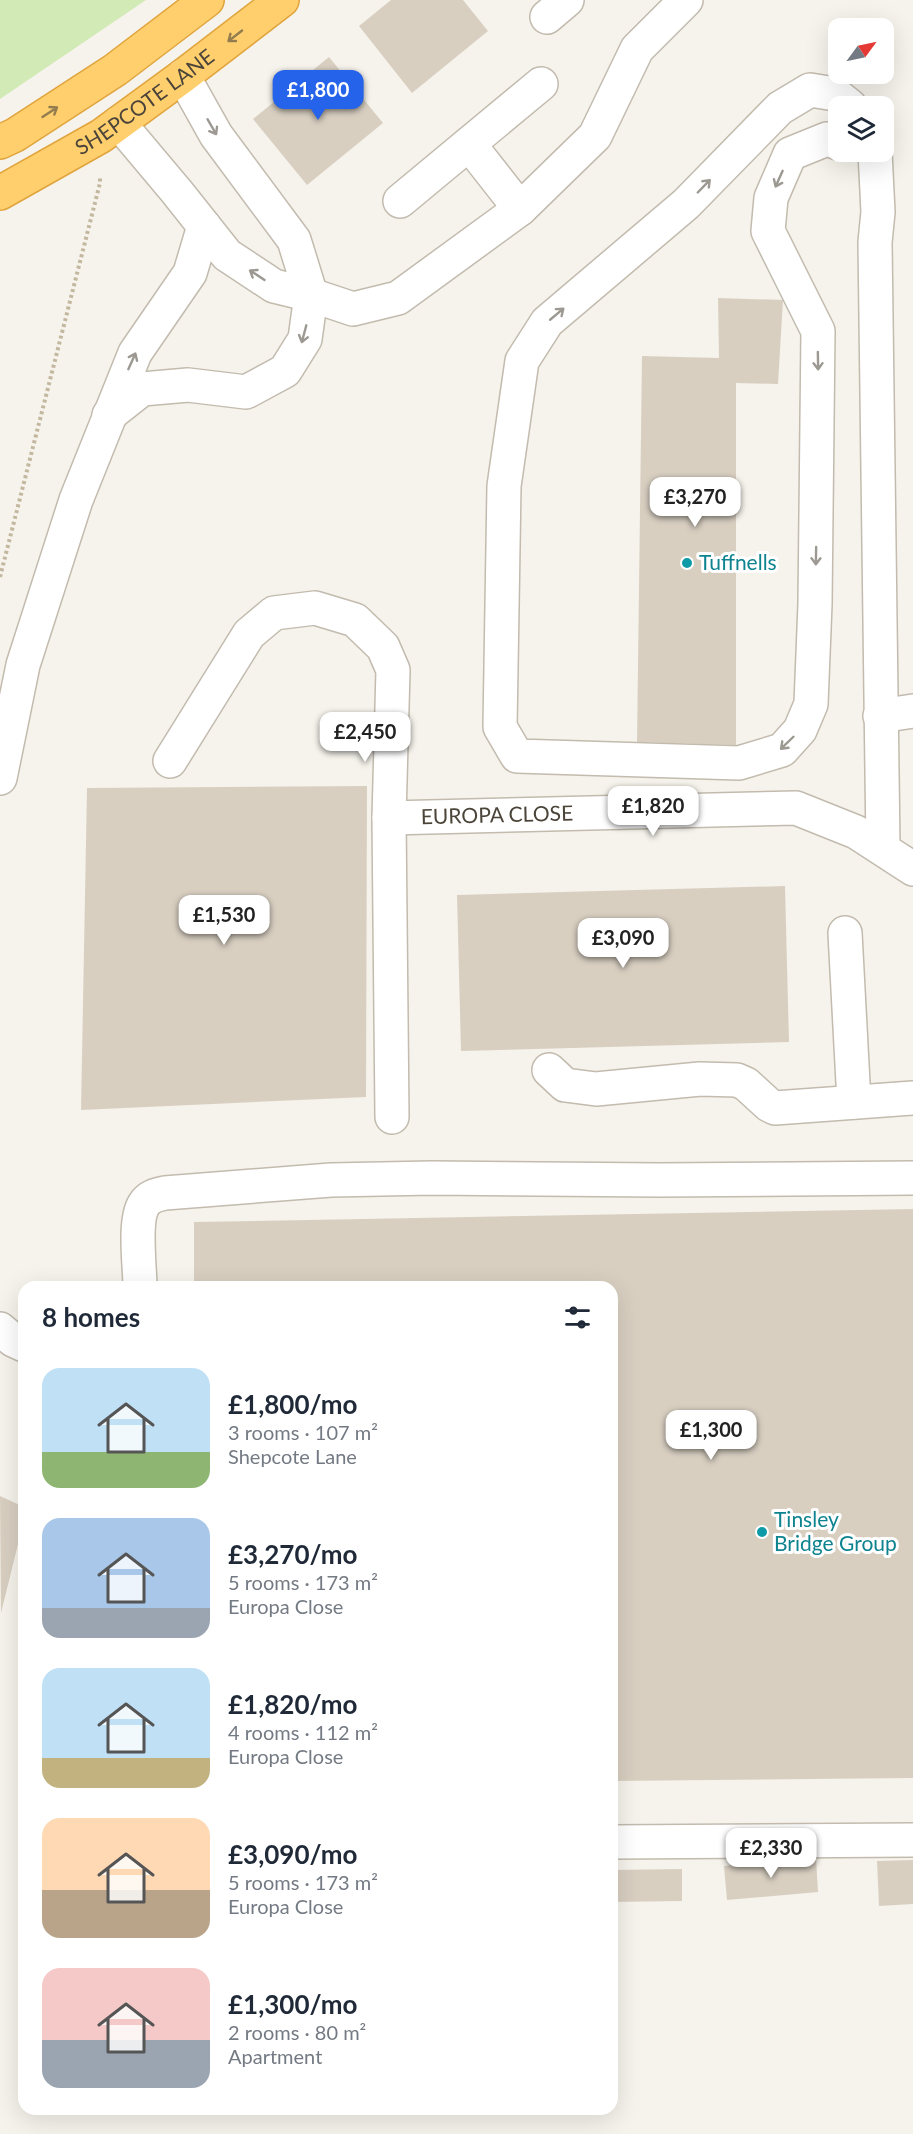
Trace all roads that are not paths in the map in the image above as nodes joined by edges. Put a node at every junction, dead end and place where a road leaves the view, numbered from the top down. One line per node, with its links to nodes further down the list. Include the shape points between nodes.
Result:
1 (207, 0): 4 (highway, SHEPCOTE LANE)
2 (282, 0): 5 (highway, SHEPCOTE LANE, one-way to 5)
3 (686, 0): 16 (street, via 636,50 595,136)
4 (115, 70): 5 (highway, via 154,64); 8 (highway); 10 (highway, SHEPCOTE LANE, one-way to 4)
5 (183, 76): 8 (highway, SHEPCOTE LANE); 19 (street, one-way to 19, via 216,135 294,240)
6 (541, 84): 11 (street)
7 (838, 96): 9 (street, one-way to 7, via 790,154 771,198 768,231 818,331 811,704 800,730 782,750 739,763 517,756 500,727 500,716 504,486 522,361 547,322 686,204 780,108 810,90)
8 (110, 130): 14 (highway, SHEPCOTE LANE); 17 (street)
9 (828, 139)
10 (0, 142)
11 (469, 144): 15 (street); 16 (street)
12 (854, 162): 18 (street, via 867,190)
13 (875, 162): 18 (street)
14 (0, 193)
15 (400, 201)
16 (520, 209): 19 (street, via 398,298 353,309)
17 (204, 226): 19 (street, one-way to 17, via 274,286 227,255); 20 (street, one-way to 17, via 135,353 190,273)
18 (876, 232): 22 (street)
19 (311, 295): 20 (street, one-way to 20, via 305,339 285,371 246,392 188,385 142,389)
20 (110, 415): 24 (street, via 76,500 23,665)
21 (913, 711): 22 (street)
22 (880, 716): 26 (street)
23 (170, 761): 25 (street, via 249,634 274,613 315,608 355,620 382,647 393,670)
24 (0, 778)
25 (389, 818): 26 (street, EUROPA CLOSE, via 796,808 841,825); 32 (street)
26 (883, 848): 27 (street, EUROPA CLOSE)
27 (913, 869)
28 (845, 933): 31 (street)
29 (549, 1070): 31 (street, via 573,1087 737,1080 772,1107)
30 (913, 1098): 31 (street)
31 (838, 1103)
32 (392, 1117)
33 (913, 1178): 34 (street, via 331,1180 165,1193 151,1198 138,1216)
34 (140, 1281)
35 (0, 1329): 36 (street)
36 (18, 1342)
37 (913, 1840): 38 (street)
38 (618, 1842)

